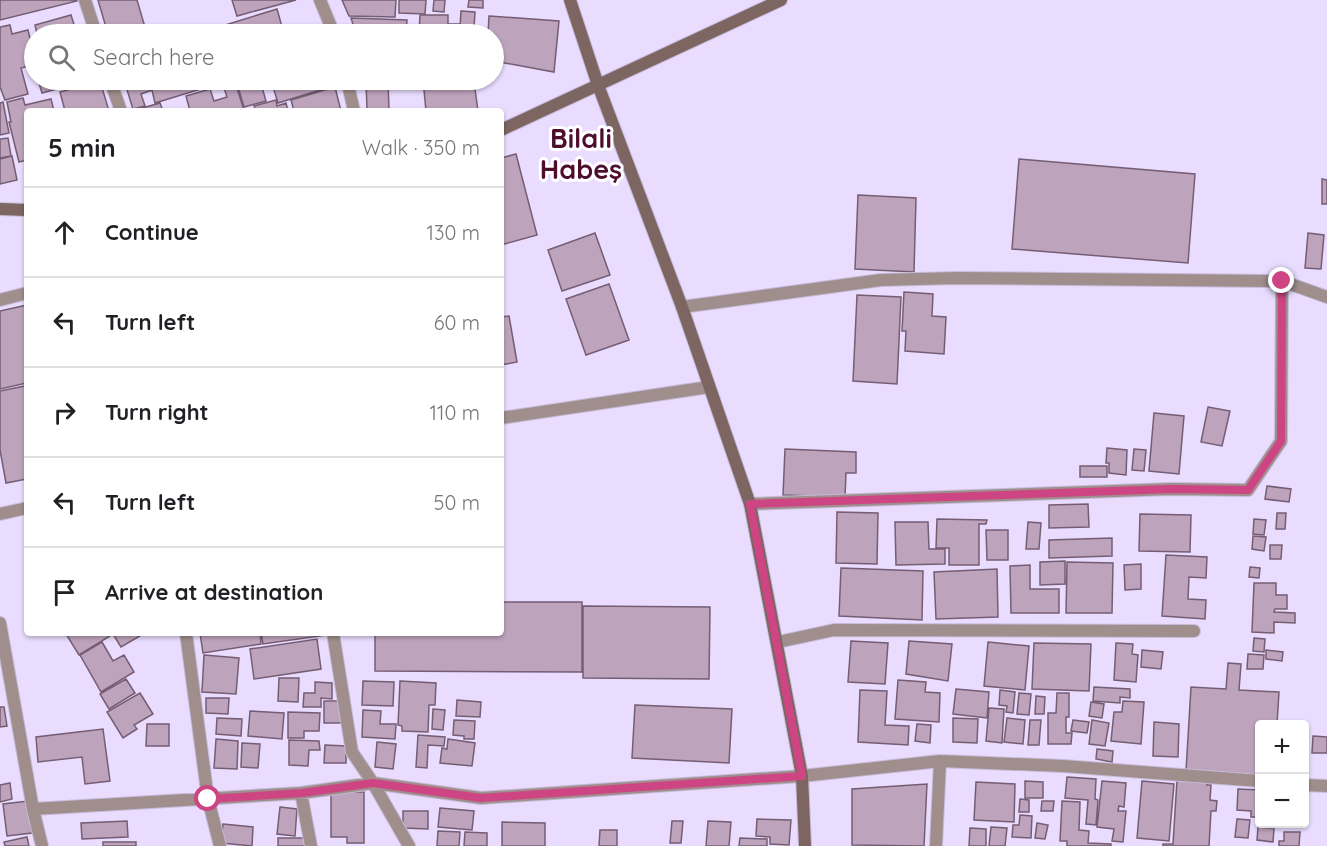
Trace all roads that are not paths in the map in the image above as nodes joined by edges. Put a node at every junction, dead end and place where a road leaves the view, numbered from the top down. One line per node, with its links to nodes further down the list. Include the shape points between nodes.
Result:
1 (85, 0): 5 (street)
2 (320, 0): 6 (street)
3 (570, 0): 7 (street)
4 (781, 0): 7 (street)
5 (93, 24)
6 (330, 24)
7 (598, 85): 12 (street); 19 (street)
8 (114, 90): 10 (street)
9 (349, 90): 11 (street)
10 (120, 108)
11 (353, 108)
12 (504, 129)
13 (0, 208): 14 (street)
14 (24, 210)
15 (1282, 281): 17 (street); 19 (street, via 880,280); 22 (street, via 1281,441 1248,490 1159,489)
16 (24, 294): 18 (street)
17 (1327, 297)
18 (0, 300)
19 (682, 307): 20 (street)
20 (709, 387): 21 (street); 22 (street)
21 (504, 418)
22 (750, 504): 29 (street)
23 (24, 509): 24 (street)
24 (0, 514)
25 (0, 623): 38 (street)
26 (1194, 631): 29 (street, via 834,630)
27 (186, 636): 37 (street)
28 (333, 636): 33 (street, via 352,752)
29 (778, 642): 31 (street)
30 (940, 761): 31 (street); 32 (street); 44 (street)
31 (802, 776): 33 (street, via 481,798); 43 (street)
32 (1255, 781)
33 (373, 783): 36 (street); 42 (street)
34 (1309, 785): 35 (street)
35 (1327, 786)
36 (302, 793): 37 (street); 41 (street)
37 (208, 799): 38 (street); 40 (street)
38 (33, 809): 39 (street)
39 (42, 846)
40 (220, 846)
41 (311, 846)
42 (409, 846)
43 (805, 846)
44 (936, 846)

